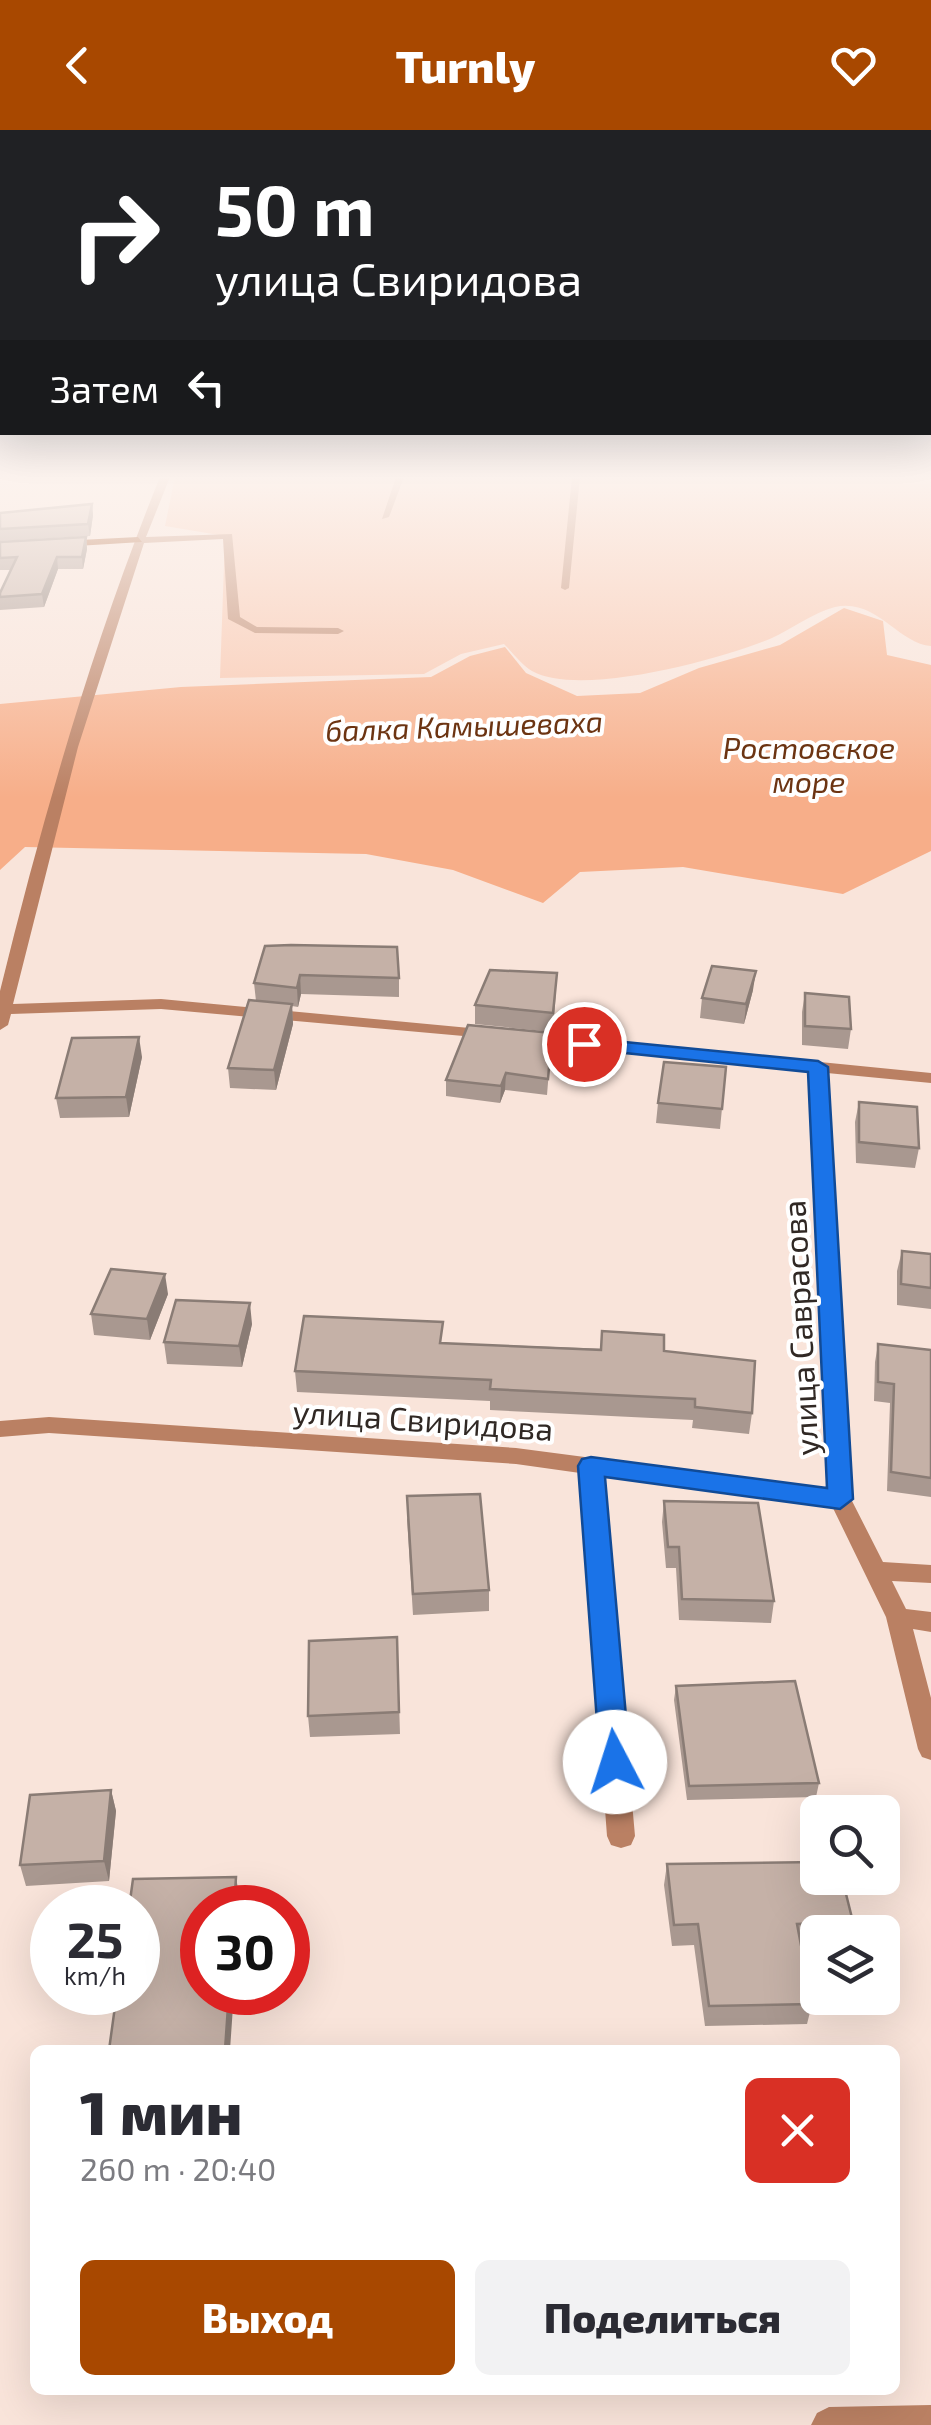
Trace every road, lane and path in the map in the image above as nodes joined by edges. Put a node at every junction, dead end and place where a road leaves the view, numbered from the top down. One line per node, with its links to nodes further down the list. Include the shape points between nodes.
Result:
1 (123, 584): 6 (street)
2 (231, 584): 5 (street, via 234,619 255,630)
3 (566, 584): 4 (lane)
4 (566, 588)
5 (338, 631)
6 (1, 1014): 7 (street, via 161,1004)
7 (818, 1067): 8 (street); 11 (street, улица Саврасова)
8 (931, 1078)
9 (0, 1429): 10 (street, улица Свиридова, via 49,1425)
10 (591, 1466): 11 (street, улица Свиридова); 17 (street)
11 (840, 1499): 12 (street, улица Саврасова)
12 (876, 1571): 13 (street); 14 (street, улица Саврасова)
13 (931, 1574)
14 (898, 1617): 15 (street); 16 (street, улица Саврасова)
15 (931, 1622)
16 (931, 1749)
17 (621, 1836)
18 (931, 2423): 19 (street)
19 (829, 2425)

